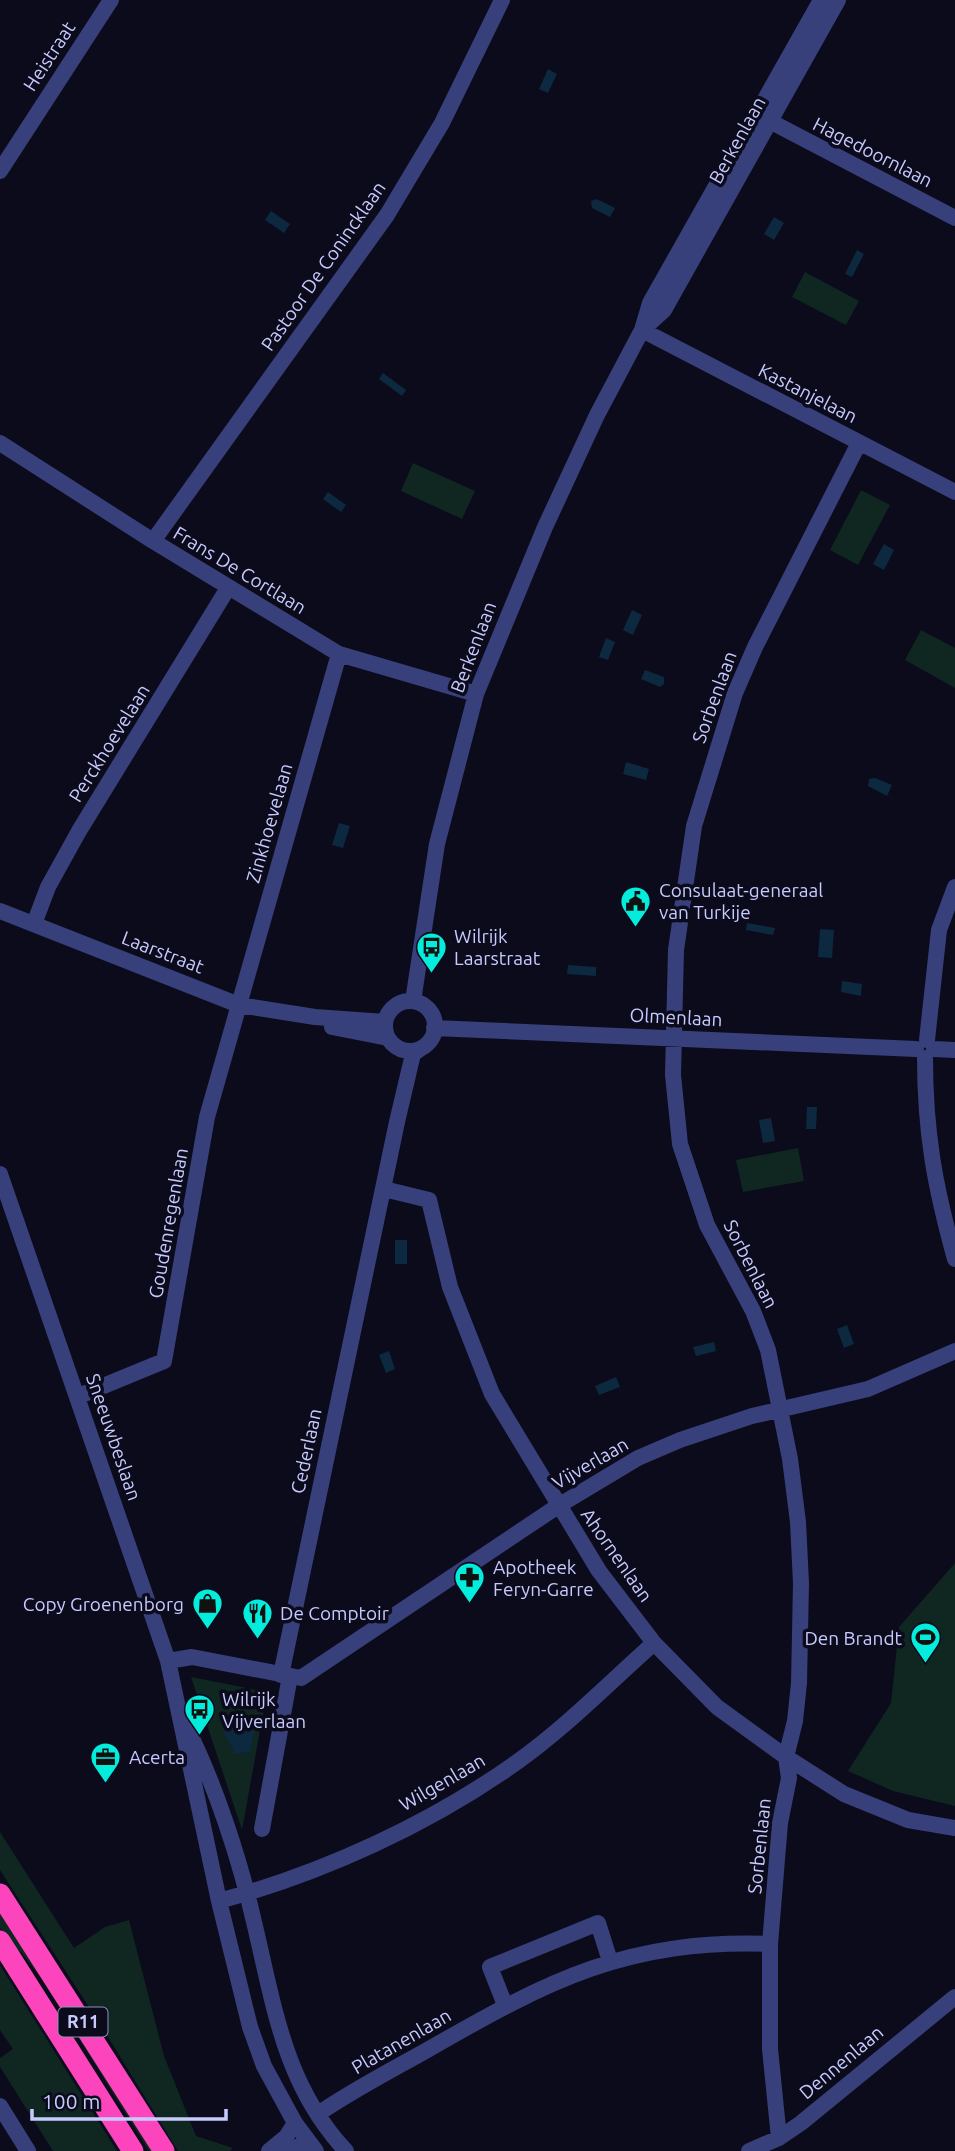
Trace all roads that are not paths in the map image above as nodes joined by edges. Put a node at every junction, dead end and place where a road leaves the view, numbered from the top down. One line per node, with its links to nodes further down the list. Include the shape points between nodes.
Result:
1 (111, 0): 6 (street, Heistraat)
2 (502, 0): 12 (street, Pastoor De Conincklaan, via 442,123 387,215)
3 (821, 0): 5 (street, Berkenlaan)
4 (838, 0): 5 (street, Berkenlaan)
5 (764, 118): 7 (street, Hagedoornlaan); 8 (street, Berkenlaan, via 664,310)
6 (0, 171)
7 (955, 218)
8 (642, 330): 10 (street, Kastanjelaan); 15 (street, Berkenlaan, via 545,527)
9 (0, 443): 12 (street, Frans De Cortlaan)
10 (859, 443): 11 (street, Kastanjelaan); 23 (street, Sorbenlaan, via 755,647 709,773 694,826 677,937)
11 (955, 492)
12 (153, 541): 13 (street, Frans De Cortlaan)
13 (228, 588): 14 (street, Frans De Cortlaan); 18 (street, Perckhoevelaan, via 79,831 48,887)
14 (339, 654): 15 (street, Frans De Cortlaan); 20 (street, Zinkhoevelaan)
15 (476, 695): 19 (street, Berkenlaan, via 437,844)
16 (955, 887): 26 (street, via 939,929)
17 (0, 911): 18 (street, Laarstraat)
18 (34, 924): 20 (street, Laarstraat)
19 (413, 1001): 21 (street, via 426,1007); 22 (street, via 392,1008)
20 (239, 1005): 22 (street, Laarstraat); 33 (street, Goudenregenlaan, via 208,1117 164,1361)
21 (434, 1028): 23 (street, Olmenlaan); 25 (street)
22 (386, 1030): 24 (street)
23 (672, 1037): 26 (street, Olmenlaan); 34 (street, Sorbenlaan, via 677,1123 694,1193 706,1225 753,1311 768,1350)
24 (402, 1049): 25 (street); 28 (street, Cederlaan, via 406,1054)
25 (420, 1049): 28 (street, Cederlaan, via 413,1054)
26 (926, 1049): 27 (street, Olmenlaan); 31 (street, via 927,1136)
27 (955, 1050)
28 (397, 1122): 30 (street, Cederlaan)
29 (0, 1174): 33 (street, Sneeuwbeslaan)
30 (384, 1189): 35 (street, Ahornenlaan, via 429,1200 450,1287 492,1394); 38 (street, Cederlaan)
31 (955, 1259)
32 (955, 1351): 34 (street, Vijverlaan, via 868,1389)
33 (79, 1396): 37 (street, Sneeuwbeslaan)
34 (781, 1410): 35 (street, Vijverlaan, via 680,1440 638,1458); 40 (street, Sorbenlaan, via 796,1509 801,1583 799,1683)
35 (558, 1506): 36 (street, Ahornenlaan, via 599,1571); 38 (street, Vijverlaan, via 301,1678)
36 (654, 1643): 40 (street, Ahornenlaan, via 717,1707); 44 (street, Wilgenlaan, via 518,1761 472,1791 364,1847)
37 (168, 1661): 38 (street, via 192,1657); 39 (street, Sneeuwbeslaan)
38 (286, 1675): 42 (street, Cederlaan)
39 (181, 1715): 44 (street, Sneeuwbeslaan, via 197,1748); 45 (street, Sneeuwbeslaan)
40 (786, 1757): 41 (street, Ahornenlaan, via 844,1794 908,1820); 47 (street, Sorbenlaan, via 789,1778 780,1823)
41 (955, 1828)
42 (262, 1829)
43 (0, 1894): 58 (highway, R11)
44 (247, 1894): 45 (street, Wilgenlaan); 52 (street, Sneeuwbeslaan, via 279,2033)
45 (219, 1901): 53 (street, Sneeuwbeslaan, via 259,2053)
46 (0, 1941): 57 (highway, R11)
47 (771, 1944): 48 (street, Platanenlaan, via 708,1944); 54 (street, Sorbenlaan, via 770,2049)
48 (610, 1961): 50 (street, Platanenlaan); 50 (street, via 598,1923 490,1967)
49 (955, 1997): 54 (street, Dennenlaan)
50 (505, 2005): 52 (street, Platanenlaan)
51 (0, 2106): 56 (street)
52 (318, 2115): 61 (street, Sneeuwbeslaan)
53 (295, 2123): 55 (street, Sneeuwbeslaan); 59 (street)
54 (779, 2138): 62 (street, Dennenlaan)
55 (314, 2148): 60 (street, via 299,2146)
56 (28, 2151)
57 (133, 2151)
58 (164, 2151)
59 (269, 2151)
60 (290, 2151)
61 (346, 2151)
62 (749, 2151)

